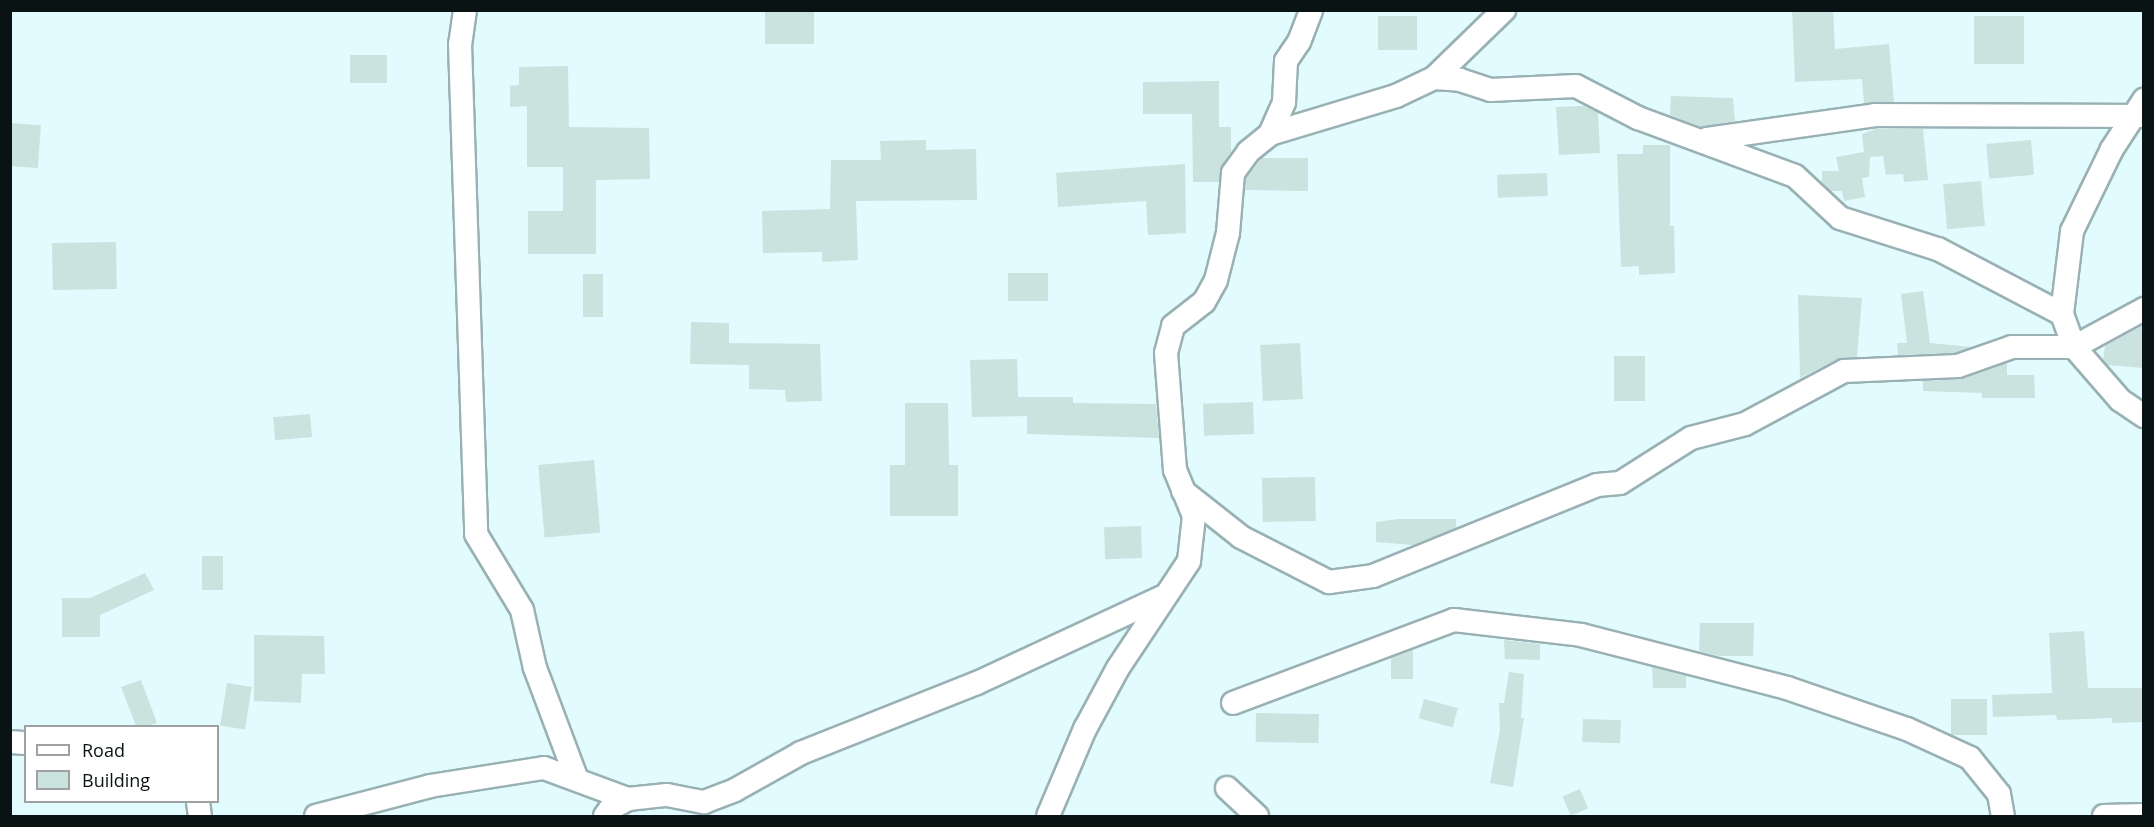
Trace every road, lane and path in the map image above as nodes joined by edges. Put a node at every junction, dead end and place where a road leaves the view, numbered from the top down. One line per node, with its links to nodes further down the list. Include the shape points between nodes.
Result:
1 (465, 10): 15 (street, via 460,44 476,534 522,610 535,668)
2 (1311, 10): 6 (street, via 1299,42 1286,61 1284,102)
3 (1504, 10): 4 (street)
4 (1434, 78): 6 (street, via 1396,96); 7 (street, via 1460,80 1490,90 1576,86 1638,118)
5 (2140, 110): 7 (street, via 1875,115); 9 (street, via 2072,231)
6 (1270, 134): 12 (street, via 1248,152 1233,173 1228,233 1216,280 1204,302 1173,326 1166,354 1175,470)
7 (1702, 139): 9 (street, via 1795,176 1840,218 1938,249)
8 (2144, 309): 10 (street)
9 (2062, 314): 10 (street)
10 (2074, 348): 11 (street, via 2120,400); 12 (street, via 2012,348 1958,366 1844,371 1745,424 1691,438 1620,483 1597,486 1373,576 1329,582 1241,537)
11 (2144, 416)
12 (1183, 491): 13 (street, via 1194,516 1189,561)
13 (1162, 597): 17 (street, via 977,683 801,753 704,802 667,795); 21 (street, via 1085,729)
14 (1233, 703): 23 (street, via 1454,620 1581,635 1787,688 1907,729 1970,758 1999,794)
15 (576, 777): 17 (street); 19 (street, via 544,768 482,775)
16 (1227, 788): 22 (street)
17 (628, 799): 20 (street)
18 (2144, 815): 24 (street)
19 (316, 816)
20 (605, 816)
21 (1048, 816)
22 (1257, 816)
23 (2003, 816)
24 (2104, 816)

